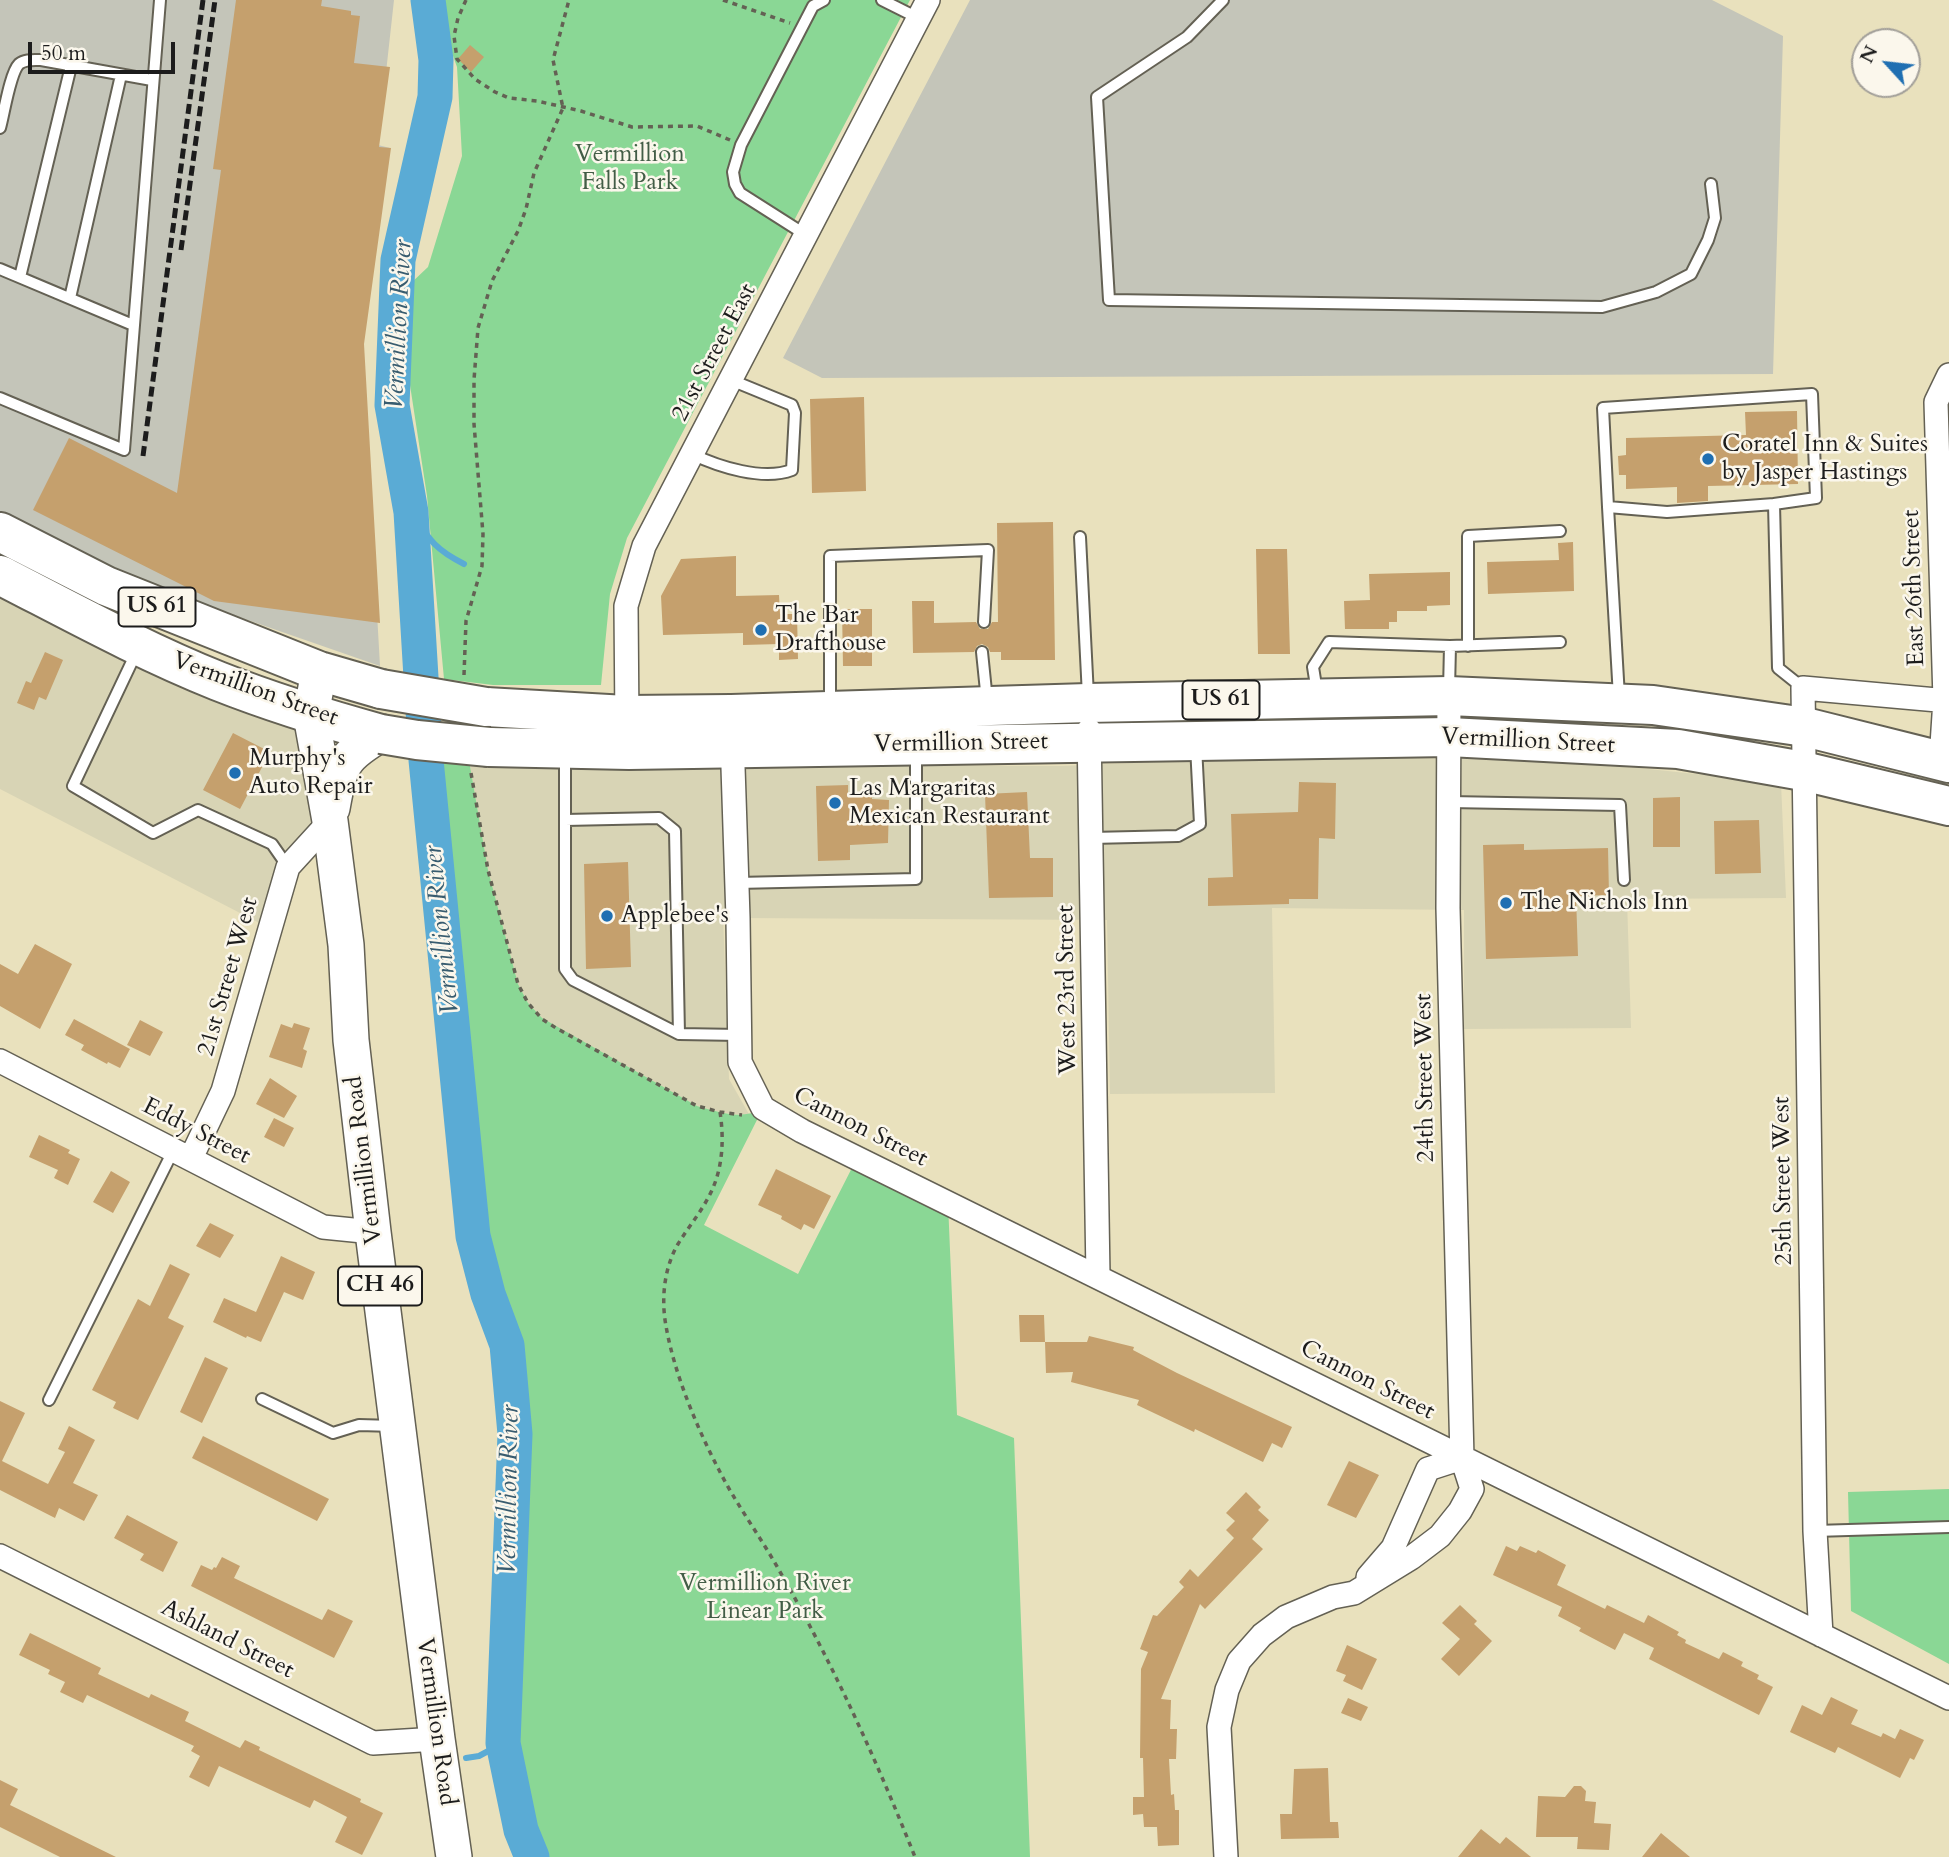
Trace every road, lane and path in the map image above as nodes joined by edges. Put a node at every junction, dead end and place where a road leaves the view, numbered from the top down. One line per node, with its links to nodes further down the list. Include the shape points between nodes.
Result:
1 (160, 0): 12 (lane)
2 (466, 0): 13 (path, via 454,36 457,59 463,67 484,86 509,98)
3 (569, 0): 13 (path, via 553,60)
4 (723, 0): 9 (path)
5 (824, 0): 9 (lane, via 813,6)
6 (882, 0): 8 (lane)
7 (1223, 0): 16 (lane, via 1187,37 1097,97 1109,300 1602,307 1656,292 1691,274 1714,218)
8 (923, 9): 17 (street, 21st Street East)
9 (801, 28): 15 (lane)
10 (71, 66): 11 (lane); 14 (lane, via 41,60 18,65); 19 (lane)
11 (121, 75): 12 (lane); 20 (lane)
12 (152, 80): 21 (lane)
13 (563, 108): 15 (path, via 632,127 697,126); 41 (path, via 534,173 518,231 492,281 478,328 474,424 482,566 466,621)
14 (0, 128)
15 (741, 145): 17 (lane, via 733,172 740,193)
16 (1711, 184)
17 (806, 235): 23 (street, 21st Street East)
18 (0, 269): 19 (lane)
19 (20, 277): 20 (lane)
20 (70, 298): 21 (lane)
21 (133, 325): 24 (lane, via 124,450)
22 (1949, 375): 25 (street, East 26th Street, via 1936,402)
23 (731, 380): 26 (street, 21st Street East); 26 (lane, via 792,405 792,470 780,475 721,468)
24 (0, 398)
25 (1943, 417): 44 (street, East 26th Street)
26 (692, 454): 51 (street, 21st Street East, via 644,546 626,606)
27 (1773, 505): 28 (lane, via 1667,512); 28 (lane, via 1816,498 1812,394 1603,408); 40 (lane, via 1778,668)
28 (1608, 507): 46 (lane)
29 (1560, 531): 37 (lane, via 1468,536)
30 (0, 532): 39 (highway, Vermillion Street / US 61, via 106,586)
31 (1080, 537): 45 (lane)
32 (0, 575): 35 (highway, Vermillion Street / US 61)
33 (984, 622): 48 (lane, via 988,550 830,556)
34 (1560, 642): 37 (lane)
35 (140, 646): 49 (highway, Vermillion Street / US 61, via 217,681); 67 (lane, via 73,786 153,833 198,810 272,844)
36 (1450, 646): 37 (lane); 42 (lane); 43 (lane, via 1329,642 1313,667)
37 (1468, 646)
38 (982, 652): 47 (lane)
39 (319, 671): 41 (highway, Vermillion Street / US 61, bridge, via 382,690); 49 (main road, Vermillion Road / CH 46)
40 (1803, 688): 44 (street); 50 (street, 25th Street West)
41 (475, 695): 51 (highway, Vermillion Street / US 61)
42 (1449, 696): 43 (highway, Vermillion Street / US 61); 46 (highway, Vermillion Street / US 61); 54 (street, 24th Street West)
43 (1317, 698): 45 (highway, Vermillion Street / US 61)
44 (1947, 701): 60 (street, East 26th Street)
45 (1088, 703): 47 (highway, Vermillion Street / US 61); 56 (street, West 23rd Street)
46 (1619, 704): 50 (highway, Vermillion Street / US 61)
47 (987, 706): 48 (highway, Vermillion Street / US 61)
48 (830, 711): 52 (highway, Vermillion Street / US 61)
49 (311, 715): 53 (highway, Vermillion Street / US 61); 65 (main road, Vermillion Road / CH 46)
50 (1805, 727): 60 (highway, Vermillion Street / US 61); 61 (street, 25th Street West)
51 (627, 732): 52 (highway, Vermillion Street / US 61); 58 (highway, Vermillion Street / US 61)
52 (731, 732): 57 (highway, Vermillion Street / US 61); 69 (street)
53 (381, 734): 59 (highway, Vermillion Street / US 61, bridge); 65 (main road, via 354,751 340,768)
54 (1449, 737): 55 (highway, Vermillion Street / US 61); 61 (highway, Vermillion Street / US 61, via 1678,749); 62 (street, 24th Street West)
55 (1195, 740): 56 (highway, Vermillion Street / US 61); 66 (lane, via 1200,824 1178,836)
56 (1090, 742): 57 (highway, Vermillion Street / US 61); 66 (street, West 23rd Street)
57 (916, 745): 69 (lane, via 916,879)
58 (565, 749): 59 (highway, Vermillion Street / US 61); 64 (lane)
59 (479, 757): 88 (path, via 488,870 518,984 528,1003 542,1018 670,1092 720,1112 723,1131 716,1180 678,1244 665,1279 665,1324 671,1351 719,1470 837,1678)
60 (1945, 762)
61 (1803, 771): 63 (highway, Vermillion Street / US 61); 81 (street, 25th Street West)
62 (1449, 802): 68 (lane, via 1620,805); 79 (street, 24th Street West)
63 (1949, 806)
64 (565, 820): 70 (lane, via 565,969 573,980); 70 (lane, via 659,818 674,831)
65 (330, 821): 67 (street, 21st Street West); 74 (main road, Vermillion Road / CH 46)
66 (1091, 838): 75 (street, West 23rd Street)
67 (288, 867): 73 (street, 21st Street West, via 223,1091)
68 (1624, 880)
69 (737, 883): 71 (street)
70 (678, 1034): 71 (lane)
71 (740, 1035): 75 (street, Cannon Street, via 740,1062 763,1108)
72 (0, 1061): 73 (street, Eddy Street)
73 (182, 1154): 74 (street, Eddy Street, via 323,1227); 77 (lane)
74 (373, 1232): 78 (main road, Vermillion Road / CH 46)
75 (1098, 1276): 79 (street, Cannon Street)
76 (262, 1399): 78 (lane, via 333,1433 359,1425)
77 (49, 1400)
78 (397, 1426): 86 (main road, Vermillion Road / CH 46)
79 (1462, 1458): 83 (street, via 1428,1469 1393,1548); 83 (street, 24th Street West, via 1472,1489 1440,1536); 84 (street, Cannon Street)
80 (1949, 1527): 81 (lane)
81 (1815, 1531): 84 (street, 25th Street West)
82 (0, 1556): 86 (street, Ashland Street, via 373,1743)
83 (1354, 1593): 89 (street, via 1286,1617 1239,1661 1219,1727)
84 (1821, 1635): 85 (street, Cannon Street)
85 (1949, 1698)
86 (437, 1740): 87 (main road, Vermillion Road / CH 46)
87 (454, 1857)
88 (915, 1857)
89 (1226, 1857)

